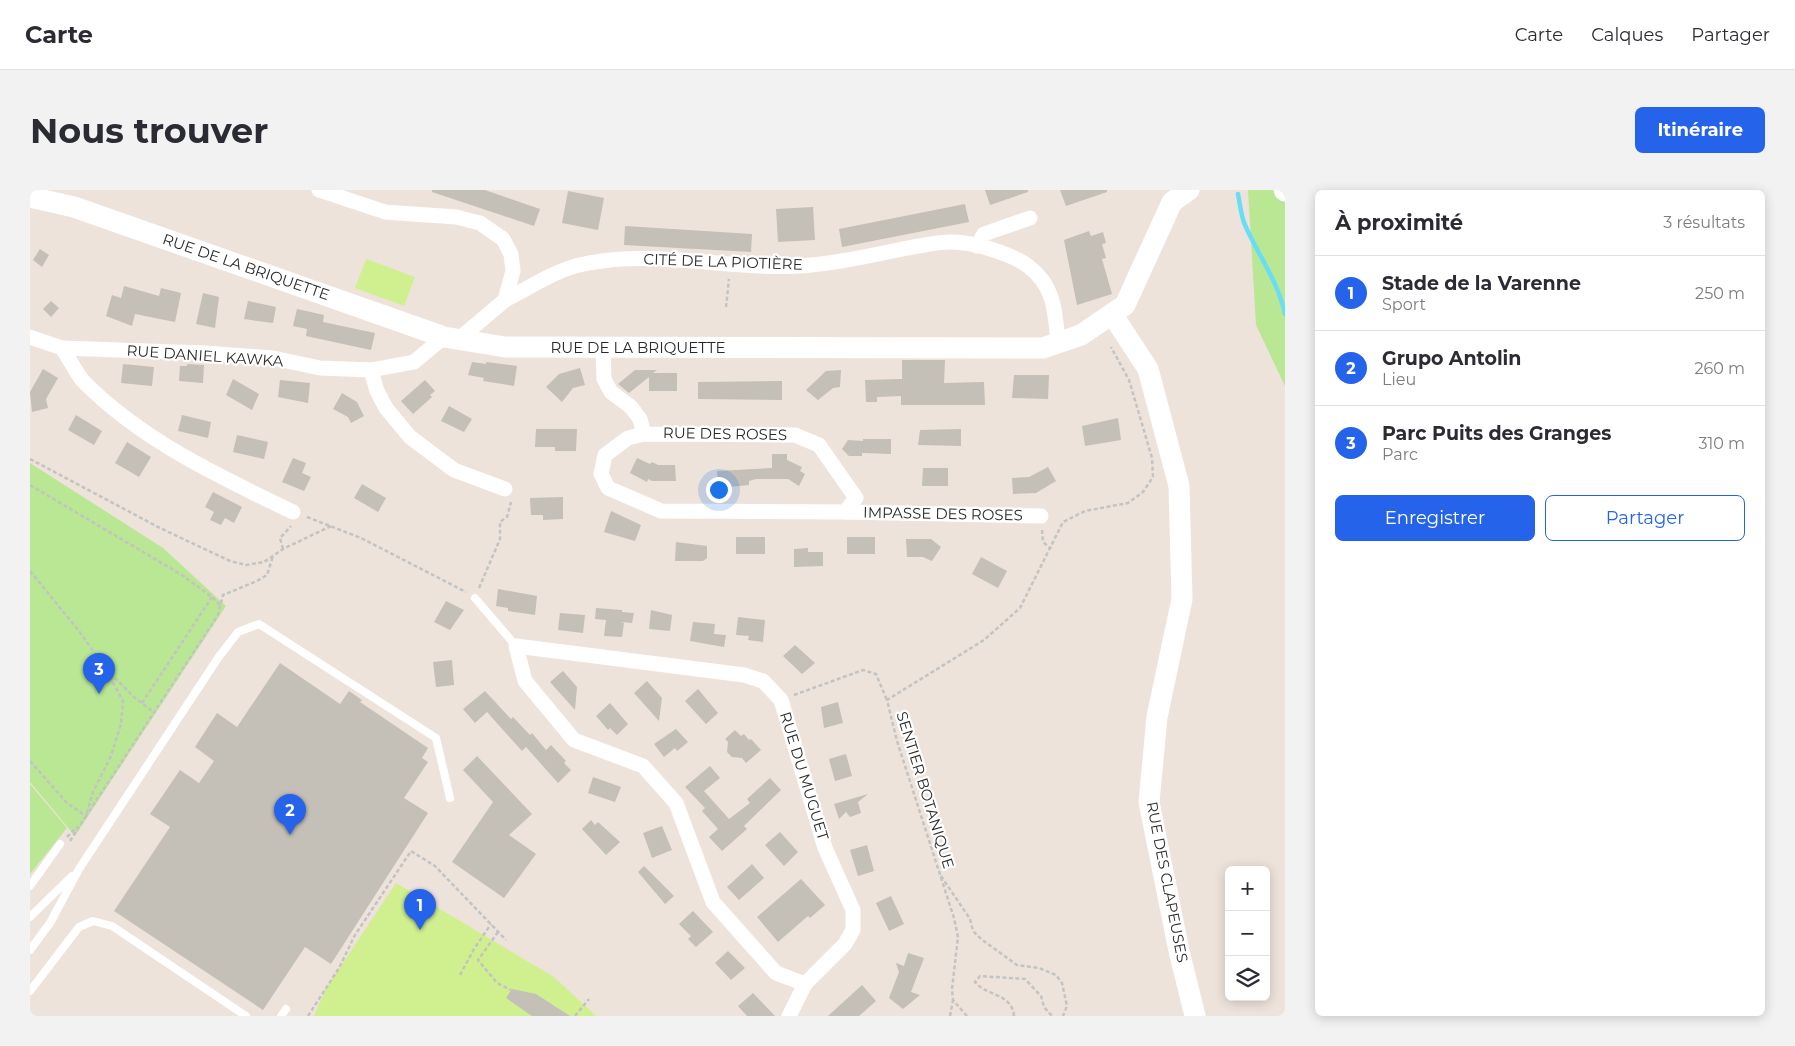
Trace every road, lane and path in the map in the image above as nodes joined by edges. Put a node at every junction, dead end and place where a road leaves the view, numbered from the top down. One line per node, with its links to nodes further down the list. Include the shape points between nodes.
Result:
1 (319, 190): 7 (street, via 386,212 456,216 480,223 503,238 511,254 513,271)
2 (1189, 190): 9 (main road, RUE DE LA BRIQUETTE, via 1172,202 1125,305)
3 (30, 197): 11 (main road, RUE DE LA BRIQUETTE, via 74,207)
4 (1030, 218): 5 (street, via 984,234)
5 (977, 246): 6 (street, CITÉ DE LA PIOTIÈRE, via 938,243 799,266); 12 (street, CITÉ DE LA PIOTIÈRE, via 1027,265 1044,281 1054,304)
6 (730, 265): 7 (street, CITÉ DE LA PIOTIÈRE, via 618,258 591,262 552,275); 8 (path)
7 (506, 300): 11 (street, CITÉ DE LA PIOTIÈRE)
8 (726, 307)
9 (1105, 319): 12 (main road, RUE DE LA BRIQUETTE, via 1081,335); 25 (path, SENTIER BOTANIQUE, via 1129,380 1152,458 1153,477 1143,492 1128,503 1086,511 1063,522); 65 (main road, RUE DES CLAPEUSES, via 1148,370 1179,486 1182,599 1157,717 1149,802)
10 (30, 337): 13 (street, RUE DANIEL KAWKA)
11 (452, 338): 14 (main road, RUE DE LA BRIQUETTE, via 505,347); 15 (street, RUE DANIEL KAWKA, via 414,362)
12 (1058, 343): 14 (main road, RUE DE LA BRIQUETTE, via 1043,348)
13 (65, 348): 15 (street, RUE DANIEL KAWKA, via 273,358 320,368); 20 (street, via 84,382 142,431 224,479)
14 (603, 348): 16 (street, RUE DES ROSES, via 604,379 611,392 631,407 640,419)
15 (371, 370): 19 (street, via 386,408 410,436 454,470)
16 (644, 434): 21 (street, RUE DES ROSES, via 794,435 819,445 856,498); 21 (street, RUE DES ROSES, via 628,438 605,455 602,474 608,488 661,511)
17 (30, 459): 26 (path, via 230,561 246,565 264,562)
18 (30, 485): 28 (path)
19 (509, 492): 29 (path, via 507,518 500,522 500,539)
20 (293, 512): 23 (path); 24 (path, via 290,526 280,538)
21 (845, 512): 22 (street, IMPASSE DES ROSES)
22 (1041, 516): 25 (path, via 1043,542)
23 (332, 526): 24 (path); 29 (path, via 455,585)
24 (283, 549): 26 (path)
25 (1051, 549): 34 (path, SENTIER BOTANIQUE, via 1020,608 984,640)
26 (273, 556): 30 (path, via 267,575 223,596)
27 (30, 571): 32 (path, via 79,631)
28 (212, 596): 30 (path); 35 (path)
29 (475, 598): 31 (lane)
30 (220, 605): 36 (path, via 218,615)
31 (516, 646): 33 (street, RUE DU MUGUET, via 744,675 763,681); 51 (street, via 525,681 574,740 643,766 676,802 713,902 776,973)
32 (104, 668): 35 (path); 39 (path, via 124,701 111,756 93,792)
33 (781, 700): 34 (path, via 863,670 876,674); 51 (street, RUE DU MUGUET, via 825,848 853,910 853,930 845,944)
34 (886, 700): 43 (path, SENTIER BOTANIQUE)
35 (142, 703): 36 (path)
36 (155, 713): 39 (path)
37 (30, 761): 39 (path, via 67,803)
38 (450, 798): 42 (lane, via 436,738 259,624 238,632 218,658)
39 (86, 816)
40 (82, 822): 41 (path)
41 (60, 844): 44 (lane)
42 (79, 869): 45 (lane); 49 (lane, via 50,923)
43 (939, 874): 55 (path, SENTIER BOTANIQUE, via 958,937); 64 (path, via 981,939 1017,965 1039,968 1056,975 1062,983 1068,1006)
44 (30, 886)
45 (30, 917)
46 (491, 924): 47 (path); 50 (path); 57 (path, via 435,866 411,851 355,935)
47 (498, 932): 48 (path); 52 (path, via 478,960 497,983)
48 (506, 940)
49 (30, 950)
50 (460, 975)
51 (805, 984): 59 (street, RUE DU MUGUET)
52 (511, 990)
53 (30, 991): 56 (lane, via 79,927 93,921 112,926)
54 (589, 999): 58 (path)
55 (953, 1000): 60 (path, SENTIER BOTANIQUE); 61 (path)
56 (246, 1016)
57 (308, 1016)
58 (575, 1016)
59 (789, 1016)
60 (950, 1016)
61 (967, 1016)
62 (1014, 1016): 63 (path, via 1014,1011 1002,996 979,988 975,982 980,976 1025,979 1041,996 1044,1007)
63 (1052, 1016)
64 (1065, 1016)
65 (1195, 1016)

